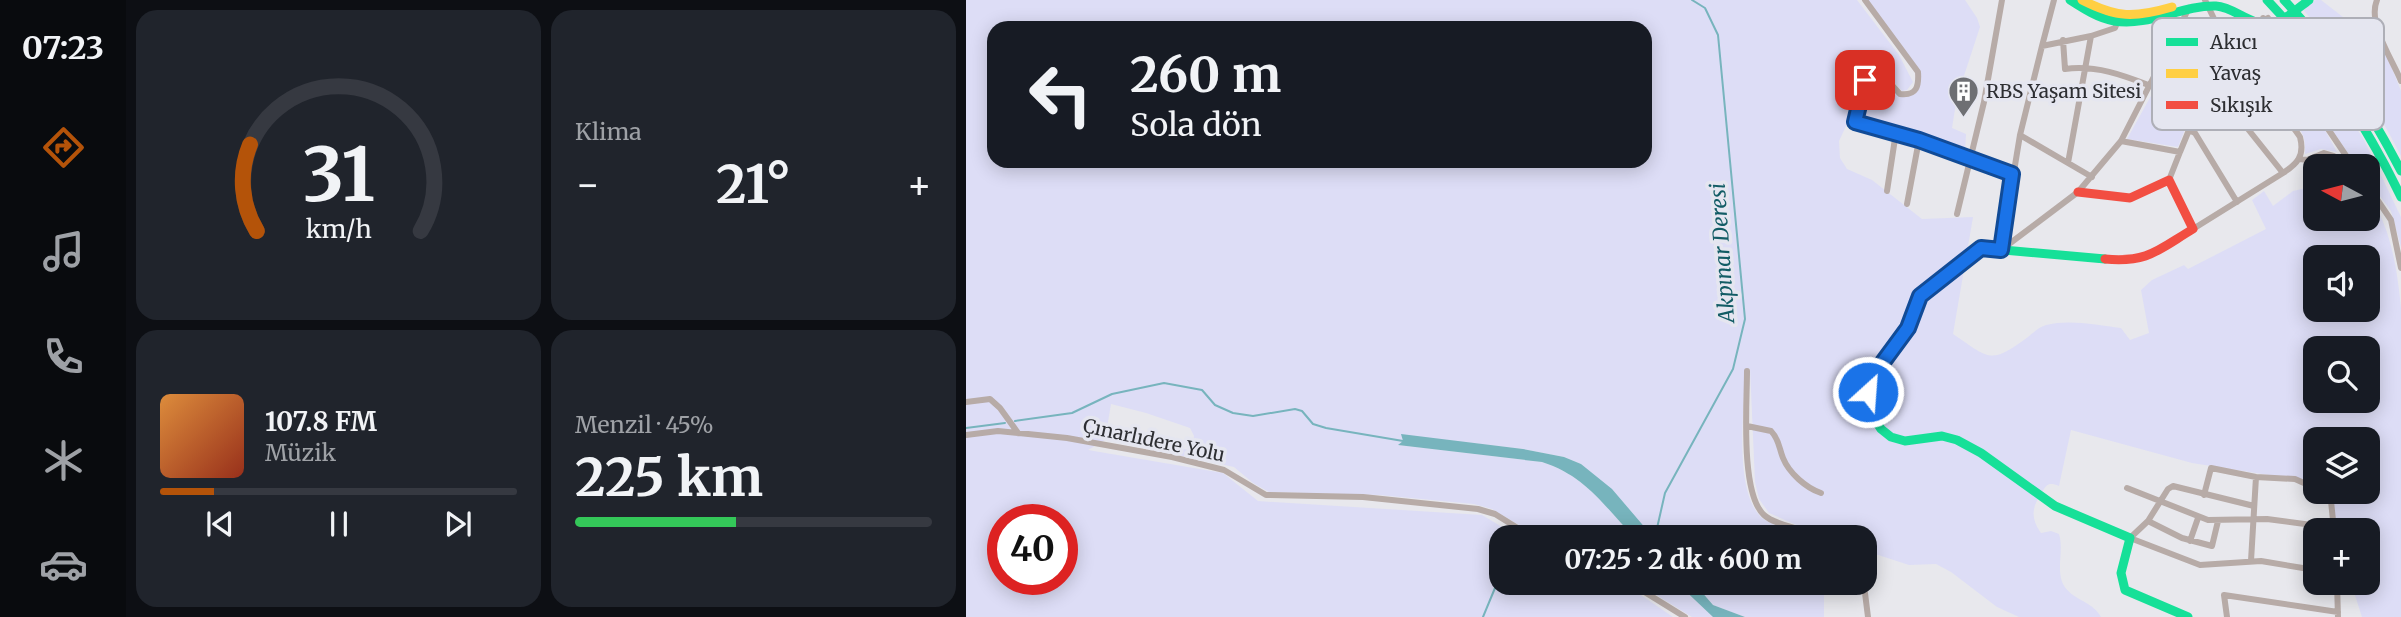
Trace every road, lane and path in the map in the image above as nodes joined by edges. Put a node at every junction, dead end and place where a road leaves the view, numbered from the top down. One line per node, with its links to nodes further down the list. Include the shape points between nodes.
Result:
1 (1865, 0): 36 (street, via 1918,72 1919,84 1915,93 1900,94 1875,71 1863,72 1855,122)
2 (2002, 0): 42 (street)
3 (2054, 0): 26 (street)
4 (2070, 0): 21 (main road, via 2093,13)
5 (2082, 0): 21 (main road)
6 (2267, 0): 18 (main road)
7 (2284, 0): 19 (main road)
8 (2298, 0): 16 (main road)
9 (2309, 0): 17 (main road)
10 (2377, 0): 20 (street)
11 (2208, 1): 12 (main road); 14 (street); 15 (main road)
12 (2193, 3): 13 (main road)
13 (2155, 18)
14 (2214, 18)
15 (2258, 18)
16 (2271, 18)
17 (2272, 18)
18 (2283, 18)
19 (2300, 18)
20 (2374, 18)
21 (2118, 19): 22 (main road, via 2142,23); 23 (street, via 2115,28)
22 (2152, 19)
23 (2091, 36): 24 (street); 27 (street)
24 (2063, 40): 26 (street); 27 (street, via 2065,69)
25 (2384, 44): 28 (street)
26 (2042, 46): 37 (street)
27 (2085, 66): 29 (street); 45 (street)
28 (2401, 81)
29 (2151, 86): 39 (street)
30 (2189, 130): 40 (street); 54 (street, via 2198,135)
31 (2249, 130): 47 (street)
32 (2294, 130): 43 (street, via 2302,145)
33 (2328, 130): 41 (street)
34 (2366, 130): 53 (main road)
35 (2377, 130): 46 (main road)
36 (1896, 132): 38 (street); 51 (street)
37 (2020, 135): 45 (street); 48 (street)
38 (1919, 140): 42 (street); 55 (street)
39 (2121, 141): 40 (street); 49 (street)
40 (2180, 152): 50 (street)
41 (2344, 153)
42 (1970, 158): 48 (street); 57 (street)
43 (2300, 159): 44 (street); 47 (street)
44 (2303, 159)
45 (2068, 163): 49 (street)
46 (2401, 171)
47 (2283, 173): 54 (street)
48 (2012, 174): 59 (street)
49 (2092, 177): 52 (street)
50 (2169, 180): 52 (main road, via 2130,198); 58 (main road)
51 (1887, 191)
52 (2078, 192): 59 (street)
53 (2401, 197)
54 (2237, 202): 58 (street)
55 (1907, 204)
56 (2380, 204): 60 (street, via 2391,220)
57 (1957, 214)
58 (2193, 229): 59 (main road, via 2146,257 2130,261)
59 (2001, 250): 80 (main road, via 1981,248 1920,296 1908,328 1869,381 1877,421 1891,437 1906,441 1942,436 1957,440 2055,506)
60 (2401, 268)
61 (1747, 371): 63 (street)
62 (966, 402): 64 (street, via 990,399)
63 (1747, 426): 69 (street, via 1774,434 1793,474); 79 (street, via 1749,483 1761,512)
64 (1018, 433): 65 (street, Çınarlıdere Yolu); 78 (street, Çınarlıdere Yolu, via 1207,465 1231,473 1266,495 1386,498 1478,509)
65 (966, 435)
66 (2256, 477): 67 (street); 70 (street, via 2211,468); 72 (street)
67 (2303, 483)
68 (2127, 488): 71 (street)
69 (1821, 493)
70 (2204, 495): 71 (street, via 2173,486); 72 (street)
71 (2160, 502): 73 (street); 75 (street)
72 (2254, 506): 74 (street)
73 (2198, 518): 76 (street); 81 (street)
74 (2253, 519): 76 (street); 77 (street); 82 (street)
75 (2148, 521): 80 (street); 81 (street)
76 (2218, 522): 81 (street, via 2212,546)
77 (2303, 524)
78 (1513, 525)
79 (1788, 525)
80 (2130, 538): 82 (street, via 2200,565); 90 (main road, via 2121,573 2125,590)
81 (2190, 541)
82 (2251, 561): 83 (street)
83 (2303, 568)
84 (1649, 595): 88 (street)
85 (1864, 595): 89 (street)
86 (2337, 595): 87 (street)
87 (2338, 615): 91 (street, via 2224,595)
88 (1685, 617)
89 (1868, 617)
90 (2188, 617)
91 (2227, 617)

